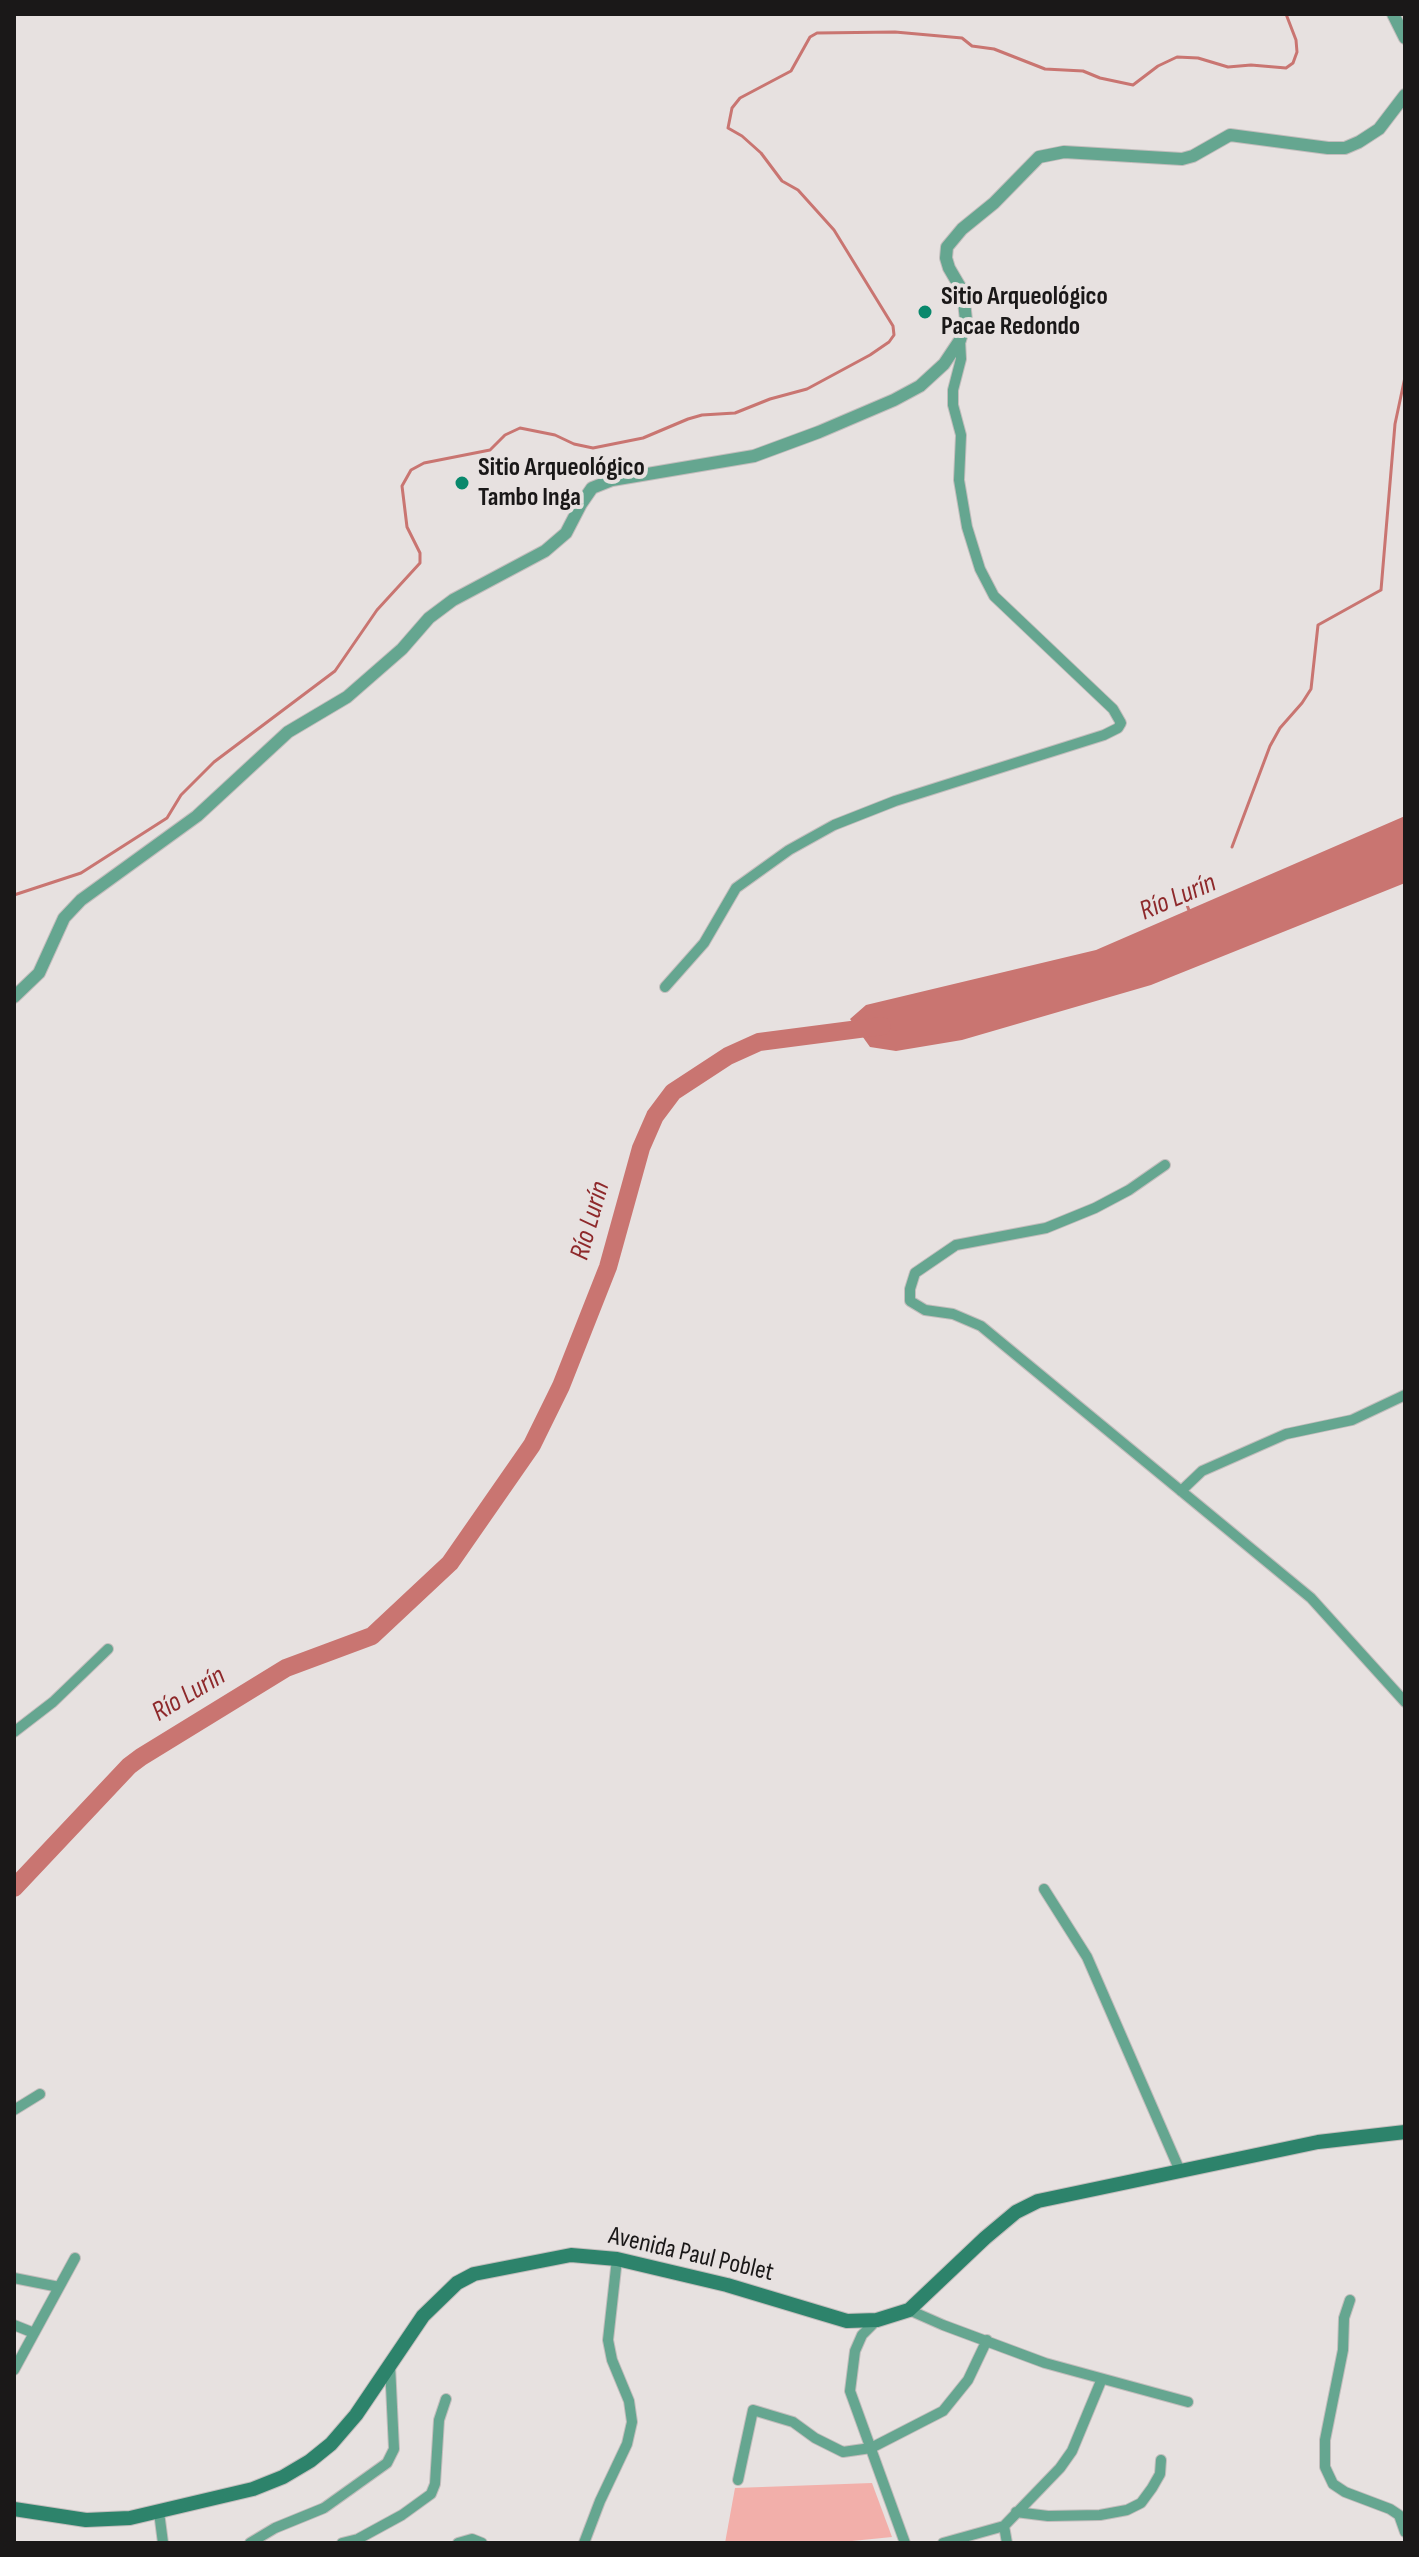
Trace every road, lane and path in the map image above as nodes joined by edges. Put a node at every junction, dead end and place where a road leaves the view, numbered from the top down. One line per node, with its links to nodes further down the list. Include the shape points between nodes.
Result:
1 (1393, 14): 2 (street)
2 (1405, 38)
3 (1405, 95): 4 (street, via 1379,129 1345,148 1230,135 1182,159 1064,152 1039,157 947,247 949,268 963,292 966,320)
4 (960, 340): 5 (street, via 953,390 961,435 959,480 980,569 994,596 1113,709 1121,723 1104,735 895,801 789,850 736,888 704,943); 6 (street, via 920,386 819,432 754,456 592,488 566,533 545,551 429,618 347,697 288,732 197,816 81,900 64,918 39,973)
5 (665, 987)
6 (14, 997)
7 (1165, 1165): 9 (street, via 1095,1208 1046,1228 956,1245 915,1273 910,1301 981,1326)
8 (1405, 1395): 9 (street, via 1352,1420 1286,1434 1202,1471)
9 (1181, 1491): 11 (street, via 1311,1598)
10 (108, 1649): 12 (street)
11 (1405, 1702)
12 (14, 1732)
13 (1044, 1889): 17 (street, via 1087,1957)
14 (40, 2094): 15 (street)
15 (14, 2110)
16 (1405, 2132): 17 (main road, Avenida Paul Poblet, via 1318,2142)
17 (1180, 2171): 23 (main road, Avenida Paul Poblet, via 1026,2206)
18 (75, 2258): 21 (street)
19 (617, 2259): 24 (main road, Avenida Paul Poblet, via 847,2321); 28 (main road, Avenida Paul Poblet, via 571,2255 474,2274 439,2298); 46 (street, via 608,2340 632,2422)
20 (15, 2282): 21 (street)
21 (59, 2287): 26 (street)
22 (1350, 2300): 40 (street, via 1325,2467 1333,2484 1345,2492 1399,2515)
23 (909, 2310): 24 (main road, Avenida Paul Poblet); 27 (street)
24 (877, 2320): 33 (street, via 862,2335 850,2391)
25 (14, 2325): 26 (street)
26 (34, 2333): 29 (street)
27 (987, 2340): 30 (street); 33 (street, via 968,2380 943,2411)
28 (390, 2365): 37 (main road, Avenida Paul Poblet, via 356,2415 310,2461 253,2489); 42 (street, via 394,2449 387,2463 324,2508)
29 (14, 2370)
30 (1101, 2381): 32 (street); 38 (street, via 1072,2451)
31 (446, 2399): 43 (street, via 431,2494 358,2539)
32 (1188, 2402)
33 (871, 2448): 35 (street, via 843,2452 793,2422 753,2410); 47 (street)
34 (1161, 2460): 38 (street, via 1152,2488 1127,2510 1048,2516)
35 (738, 2480)
36 (14, 2509): 37 (main road, Avenida Paul Poblet, via 86,2520)
37 (159, 2512): 41 (street)
38 (1016, 2512): 39 (street)
39 (1004, 2526): 48 (street); 49 (street)
40 (1405, 2532)
41 (163, 2543)
42 (250, 2543)
43 (342, 2543)
44 (458, 2543): 45 (street)
45 (482, 2543)
46 (584, 2543)
47 (905, 2543)
48 (943, 2543)
49 (1007, 2543)

